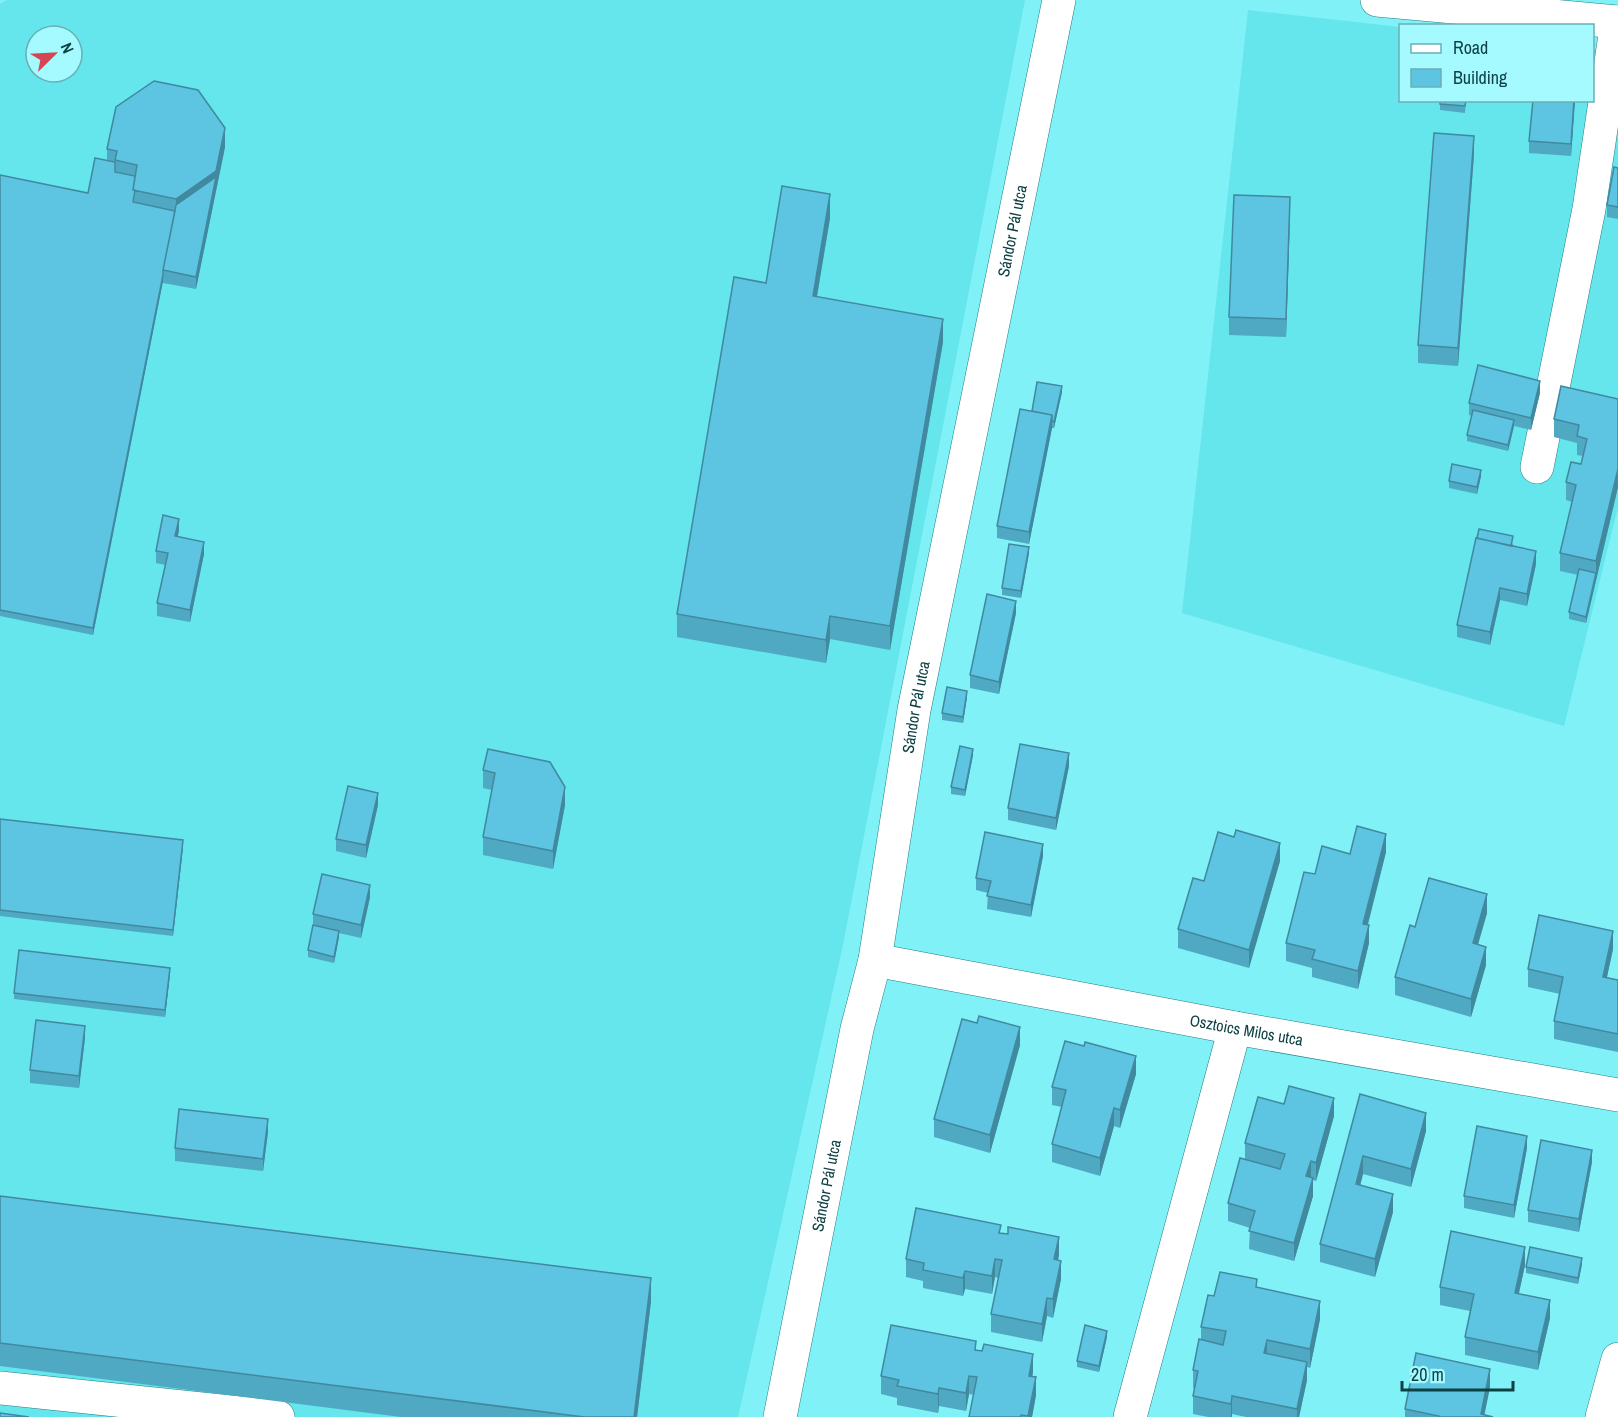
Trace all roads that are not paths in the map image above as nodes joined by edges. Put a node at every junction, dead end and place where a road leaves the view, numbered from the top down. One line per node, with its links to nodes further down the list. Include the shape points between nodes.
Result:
1 (1059, 0): 5 (street, Sándor Pál utca, via 914,710)
2 (1377, 0): 3 (street)
3 (1618, 22): 4 (street, via 1589,209)
4 (1537, 467)
5 (874, 960): 6 (street, Osztoics Milos utca); 11 (street, Sándor Pál utca, via 856,1029)
6 (1235, 1028): 7 (street, Osztoics Milos utca); 12 (street)
7 (1618, 1095)
8 (1618, 1359): 13 (street)
9 (0, 1388): 10 (street)
10 (278, 1417)
11 (780, 1417)
12 (1131, 1417)
13 (1602, 1417)

